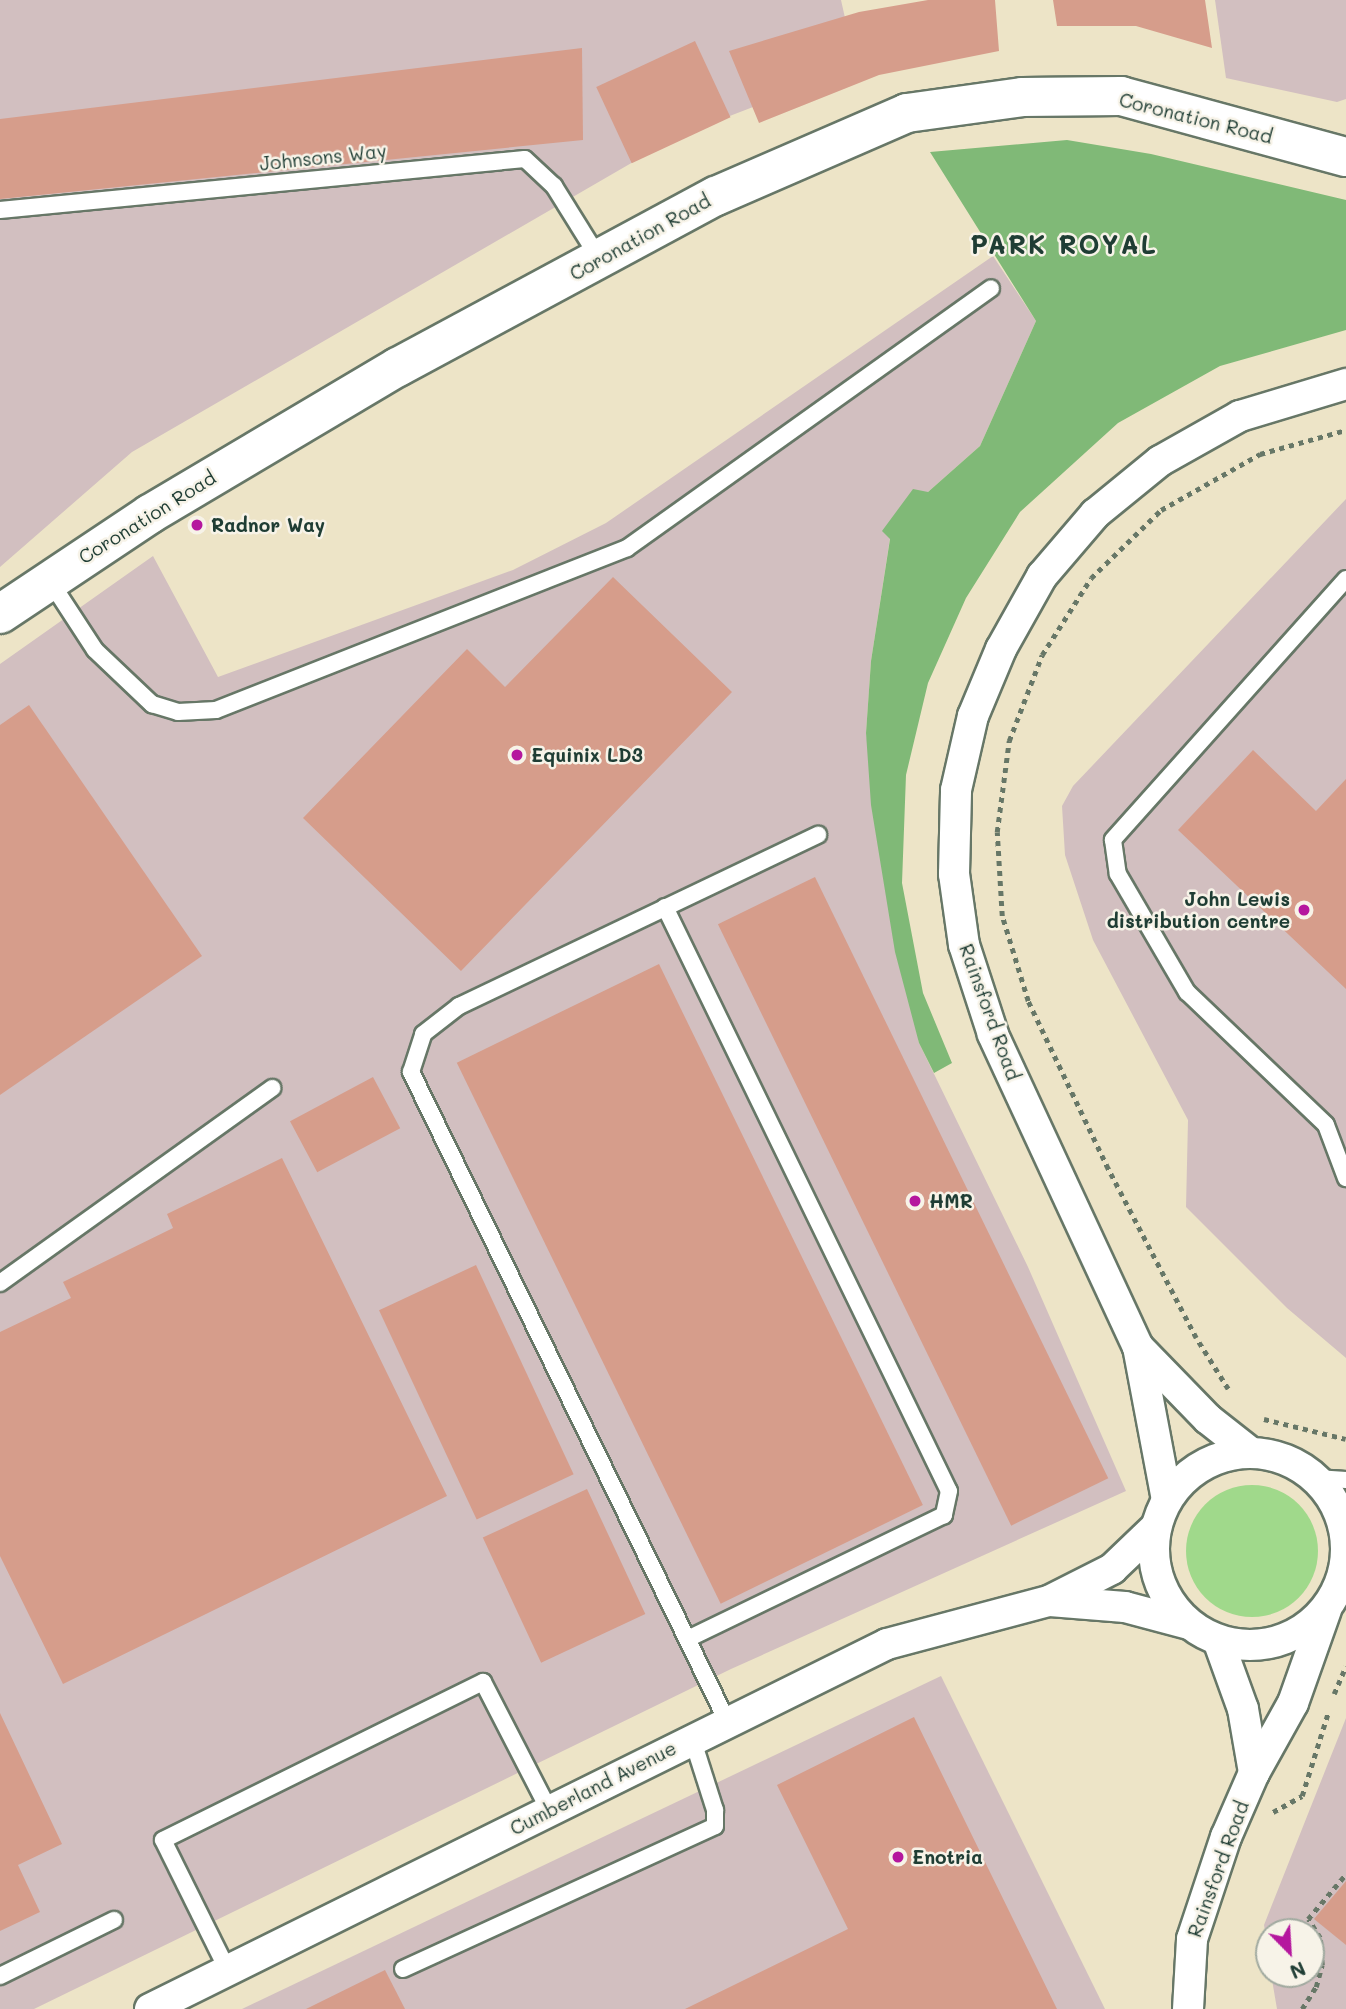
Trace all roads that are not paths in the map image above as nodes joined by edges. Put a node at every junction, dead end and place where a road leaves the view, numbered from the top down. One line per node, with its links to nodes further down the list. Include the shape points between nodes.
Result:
1 (1346, 157): 3 (street, Coronation Road, via 1121,96 1022,97 907,113 716,196)
2 (0, 210): 3 (lane, Johnsons Way, via 524,159 554,186)
3 (600, 260): 6 (street, Coronation Road, via 398,367)
4 (991, 288): 6 (lane, via 627,548 227,707 178,712 152,704 95,650)
5 (1346, 384): 14 (street, Rainsford Road, via 1240,416 1160,461 1095,514 1042,576 1001,649 972,716 956,790 954,874 972,971 993,1034 1044,1151)
6 (49, 579): 8 (street, Coronation Road)
7 (1346, 579): 12 (lane, via 1113,840 1118,874 1187,992 1326,1125)
8 (0, 614)
9 (818, 835): 10 (lane)
10 (665, 907): 23 (lane, via 459,1006 423,1034 411,1072); 23 (lane, via 948,1491 944,1515)
11 (272, 1088): 13 (lane)
12 (1346, 1178)
13 (0, 1283)
14 (1138, 1347): 15 (street, Rainsford Road, via 1208,1419); 18 (street, Rainsford Road)
15 (1250, 1452): 16 (street, via 1285,1459); 18 (street, via 1213,1460 1186,1476)
16 (1316, 1478): 17 (lane); 19 (street, via 1339,1511 1346,1536)
17 (1346, 1480)
18 (1161, 1513): 20 (street, Cumberland Avenue, via 1112,1569); 22 (street, via 1157,1574 1168,1601)
19 (1345, 1572): 21 (street)
20 (1049, 1601): 22 (street, Cumberland Avenue, via 1125,1607); 25 (street, Cumberland Avenue, via 887,1644)
21 (1326, 1608): 24 (street, via 1295,1634 1271,1642); 27 (street, Rainsford Road, via 1293,1703)
22 (1189, 1624): 24 (street)
23 (688, 1639): 25 (lane)
24 (1218, 1640): 27 (street, via 1243,1709)
25 (727, 1721): 26 (street, Cumberland Avenue)
26 (692, 1738): 28 (street, Cumberland Avenue); 30 (lane, via 715,1810 715,1826)
27 (1254, 1773): 34 (street, Rainsford Road, via 1226,1837 1192,1939)
28 (549, 1810): 31 (street, Cumberland Avenue); 31 (lane, via 483,1682 163,1840)
29 (114, 1920): 32 (lane)
30 (403, 1969)
31 (228, 1971): 33 (street, Cumberland Avenue)
32 (0, 1976)
33 (150, 2009)
34 (1188, 2009)

